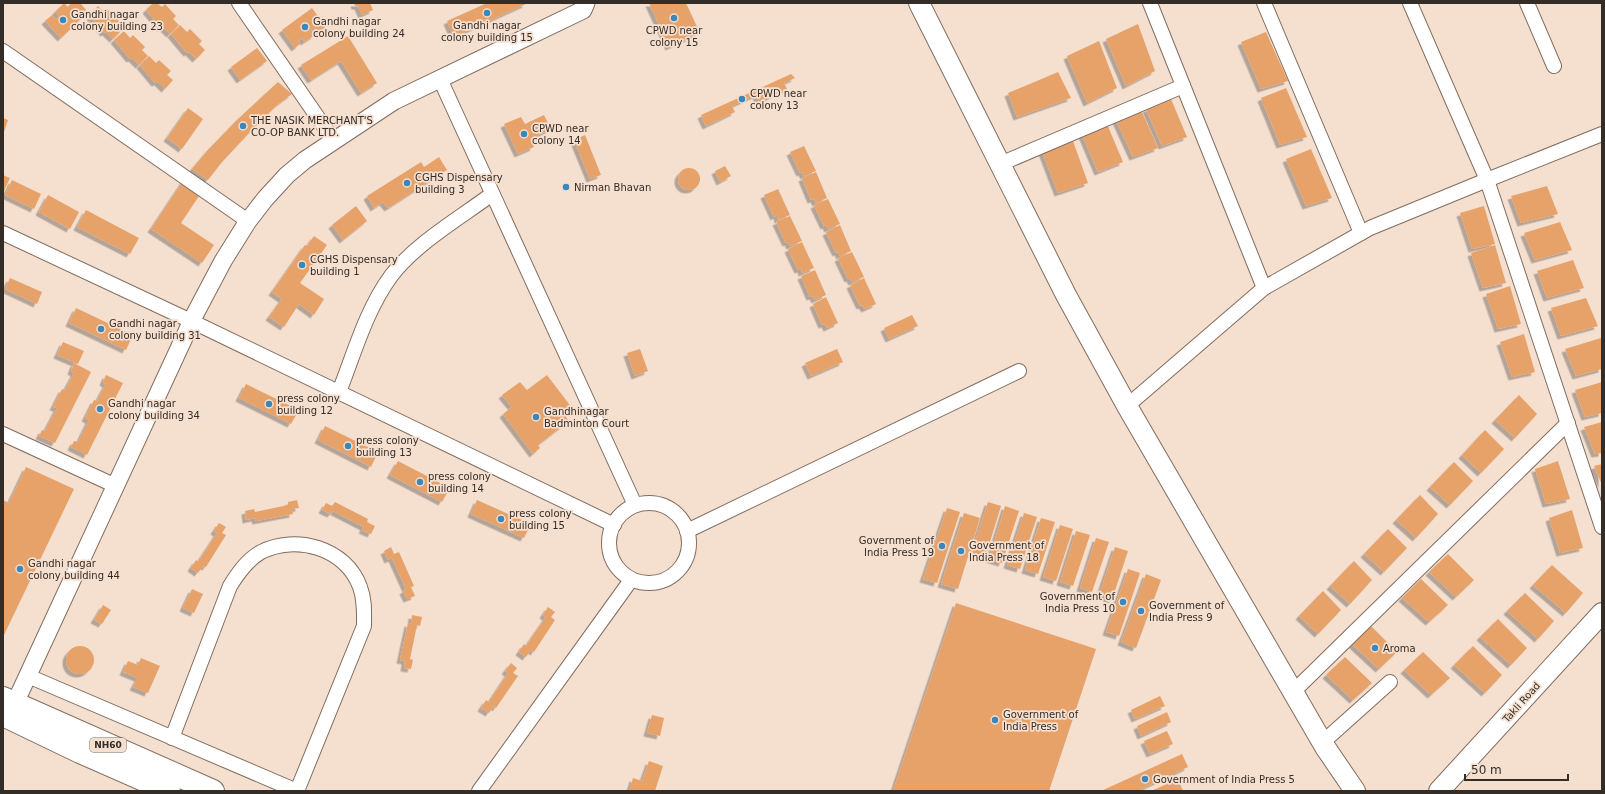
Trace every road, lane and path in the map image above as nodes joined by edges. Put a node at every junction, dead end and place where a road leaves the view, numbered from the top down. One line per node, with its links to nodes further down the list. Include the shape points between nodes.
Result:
1 (239, 3): 13 (street)
2 (586, 3): 10 (street, via 583,10)
3 (919, 3): 14 (main road)
4 (1150, 3): 11 (street)
5 (1264, 3): 19 (street)
6 (1410, 3): 15 (street)
7 (1527, 3): 9 (street)
8 (3, 51): 17 (street)
9 (1554, 66)
10 (440, 79): 13 (street, via 394,101); 16 (street)
11 (1183, 86): 14 (street); 20 (street)
12 (1602, 134): 15 (street)
13 (334, 141): 17 (street, via 287,175 264,199)
14 (1000, 164): 24 (main road, via 1066,295)
15 (1487, 180): 19 (street); 25 (street)
16 (492, 194): 23 (street, via 418,248 392,276 373,307); 28 (street)
17 (248, 221): 21 (street, via 223,261)
18 (3, 233): 21 (street)
19 (1361, 233): 20 (street)
20 (1264, 288): 24 (street)
21 (192, 321): 23 (street); 27 (street)
22 (1018, 371): 31 (street)
23 (339, 392): 29 (street)
24 (1127, 406): 36 (main road)
25 (1568, 424): 30 (street); 36 (street)
26 (3, 434): 27 (street)
27 (116, 486): 34 (street)
28 (635, 505): 29 (street, via 618,517); 31 (street, via 650,502 662,505 677,514)
29 (614, 525): 32 (street, via 610,531 608,549 619,571)
30 (1602, 527)
31 (687, 531): 32 (street, via 690,543 688,556 677,573 659,583 646,584)
32 (631, 580): 43 (street)
33 (1602, 613): 45 (main road, Takli Road)
34 (28, 676): 37 (street); 38 (street)
35 (1390, 682): 39 (street)
36 (1293, 692): 39 (main road)
37 (7, 709): 40 (highway, NH60, via 80,752); 41 (highway, NH60)
38 (172, 738): 42 (street); 42 (street, via 230,586 241,568 260,553 281,545 312,545 331,553 346,565 360,586 364,602 364,626)
39 (1322, 742): 44 (main road)
40 (169, 791)
41 (213, 791)
42 (297, 791)
43 (479, 791)
44 (1355, 791)
45 (1439, 791)

